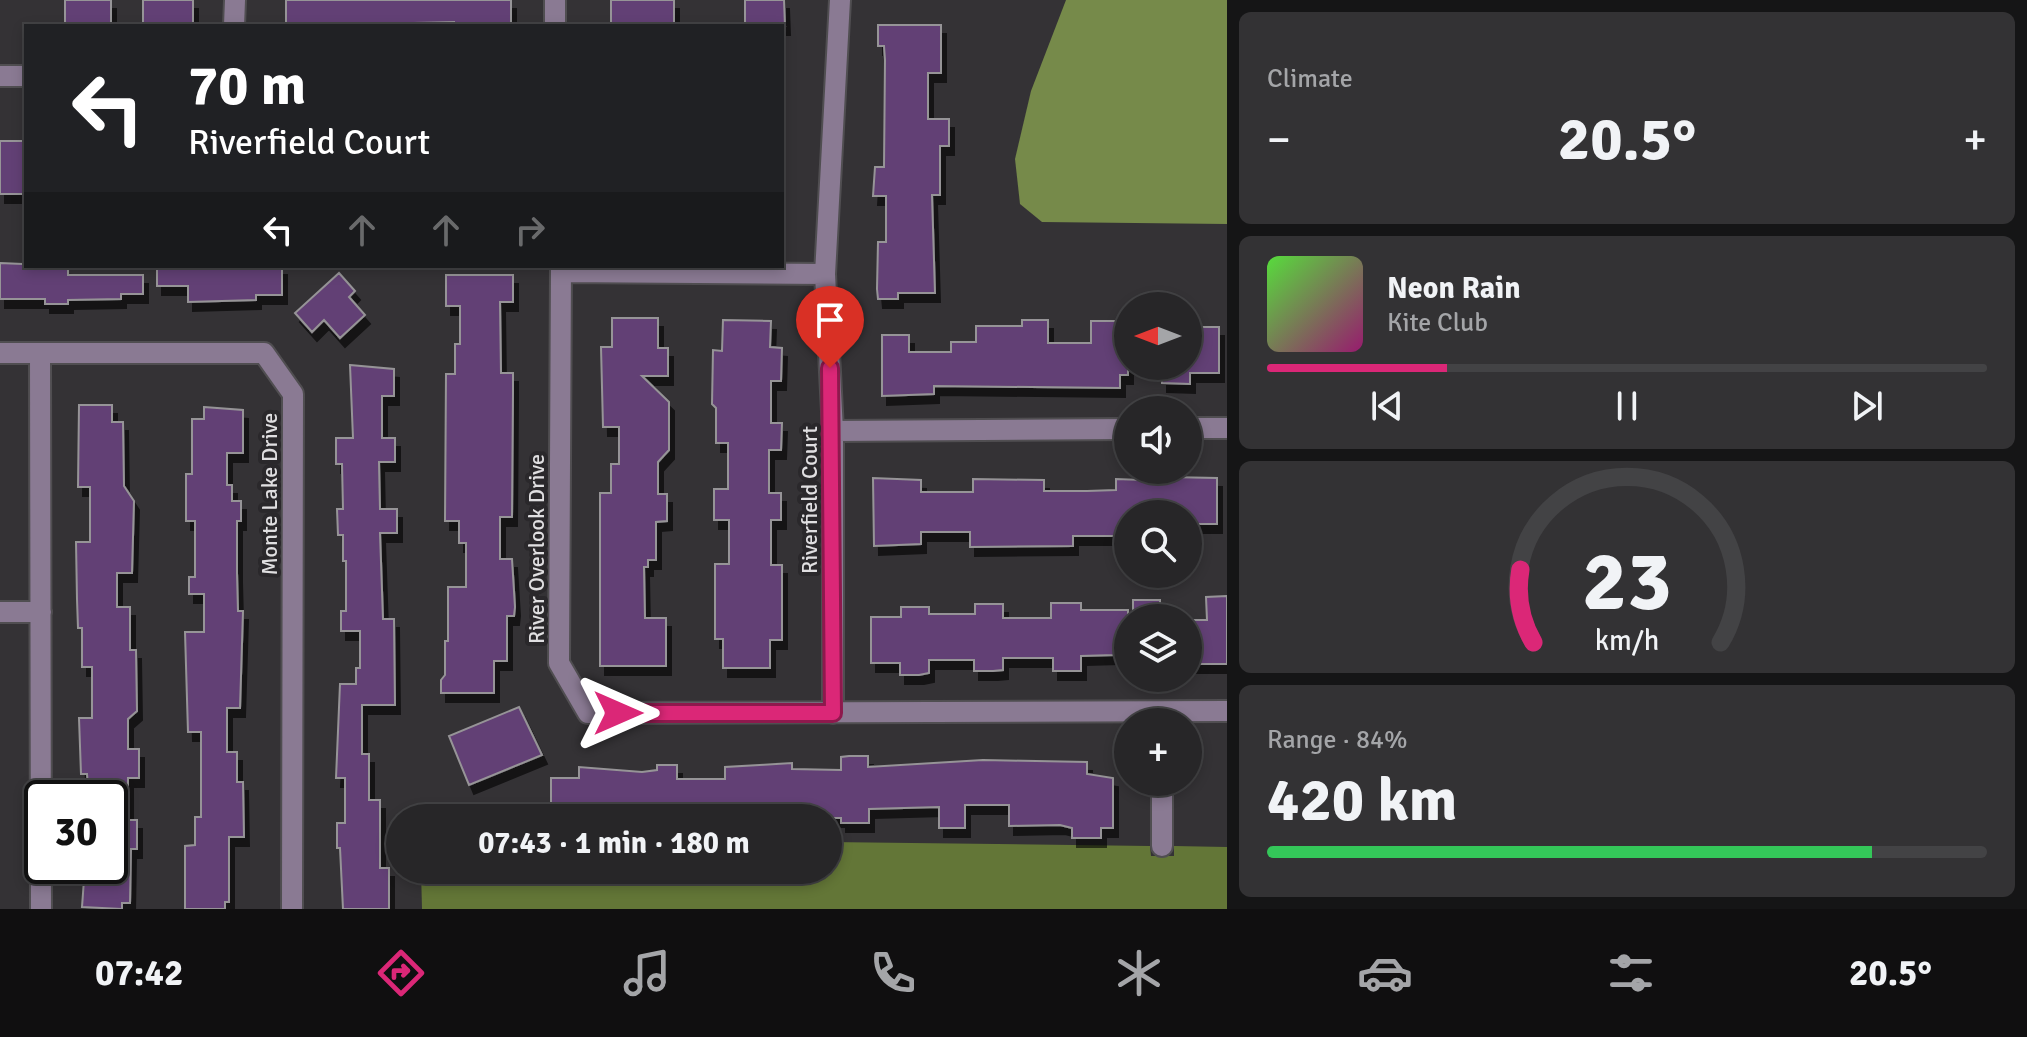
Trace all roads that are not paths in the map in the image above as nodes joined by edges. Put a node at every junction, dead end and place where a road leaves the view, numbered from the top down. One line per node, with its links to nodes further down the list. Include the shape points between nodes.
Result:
1 (235, 0): 4 (street)
2 (555, 0): 5 (street)
3 (840, 0): 9 (street, Riverfield Court)
4 (234, 24)
5 (555, 24)
6 (0, 76): 7 (street)
7 (24, 76)
8 (562, 269): 9 (street); 19 (street, River Overlook Drive, via 559,663 588,713)
9 (825, 274): 15 (street, Riverfield Court)
10 (0, 353): 11 (street, Monte Lake Drive)
11 (40, 354): 17 (street); 25 (street, Monte Lake Drive, via 264,353 293,394)
12 (1202, 428): 13 (street)
13 (1227, 428)
14 (1114, 429): 15 (street)
15 (833, 431): 19 (street, Riverfield Court)
16 (0, 612): 17 (street)
17 (41, 612): 24 (street)
18 (1227, 711): 20 (street, River Overlook Drive)
19 (833, 713): 21 (street, River Overlook Drive)
20 (1202, 713)
21 (1114, 716)
22 (1162, 796): 23 (street)
23 (1162, 846)
24 (41, 909)
25 (292, 909)

